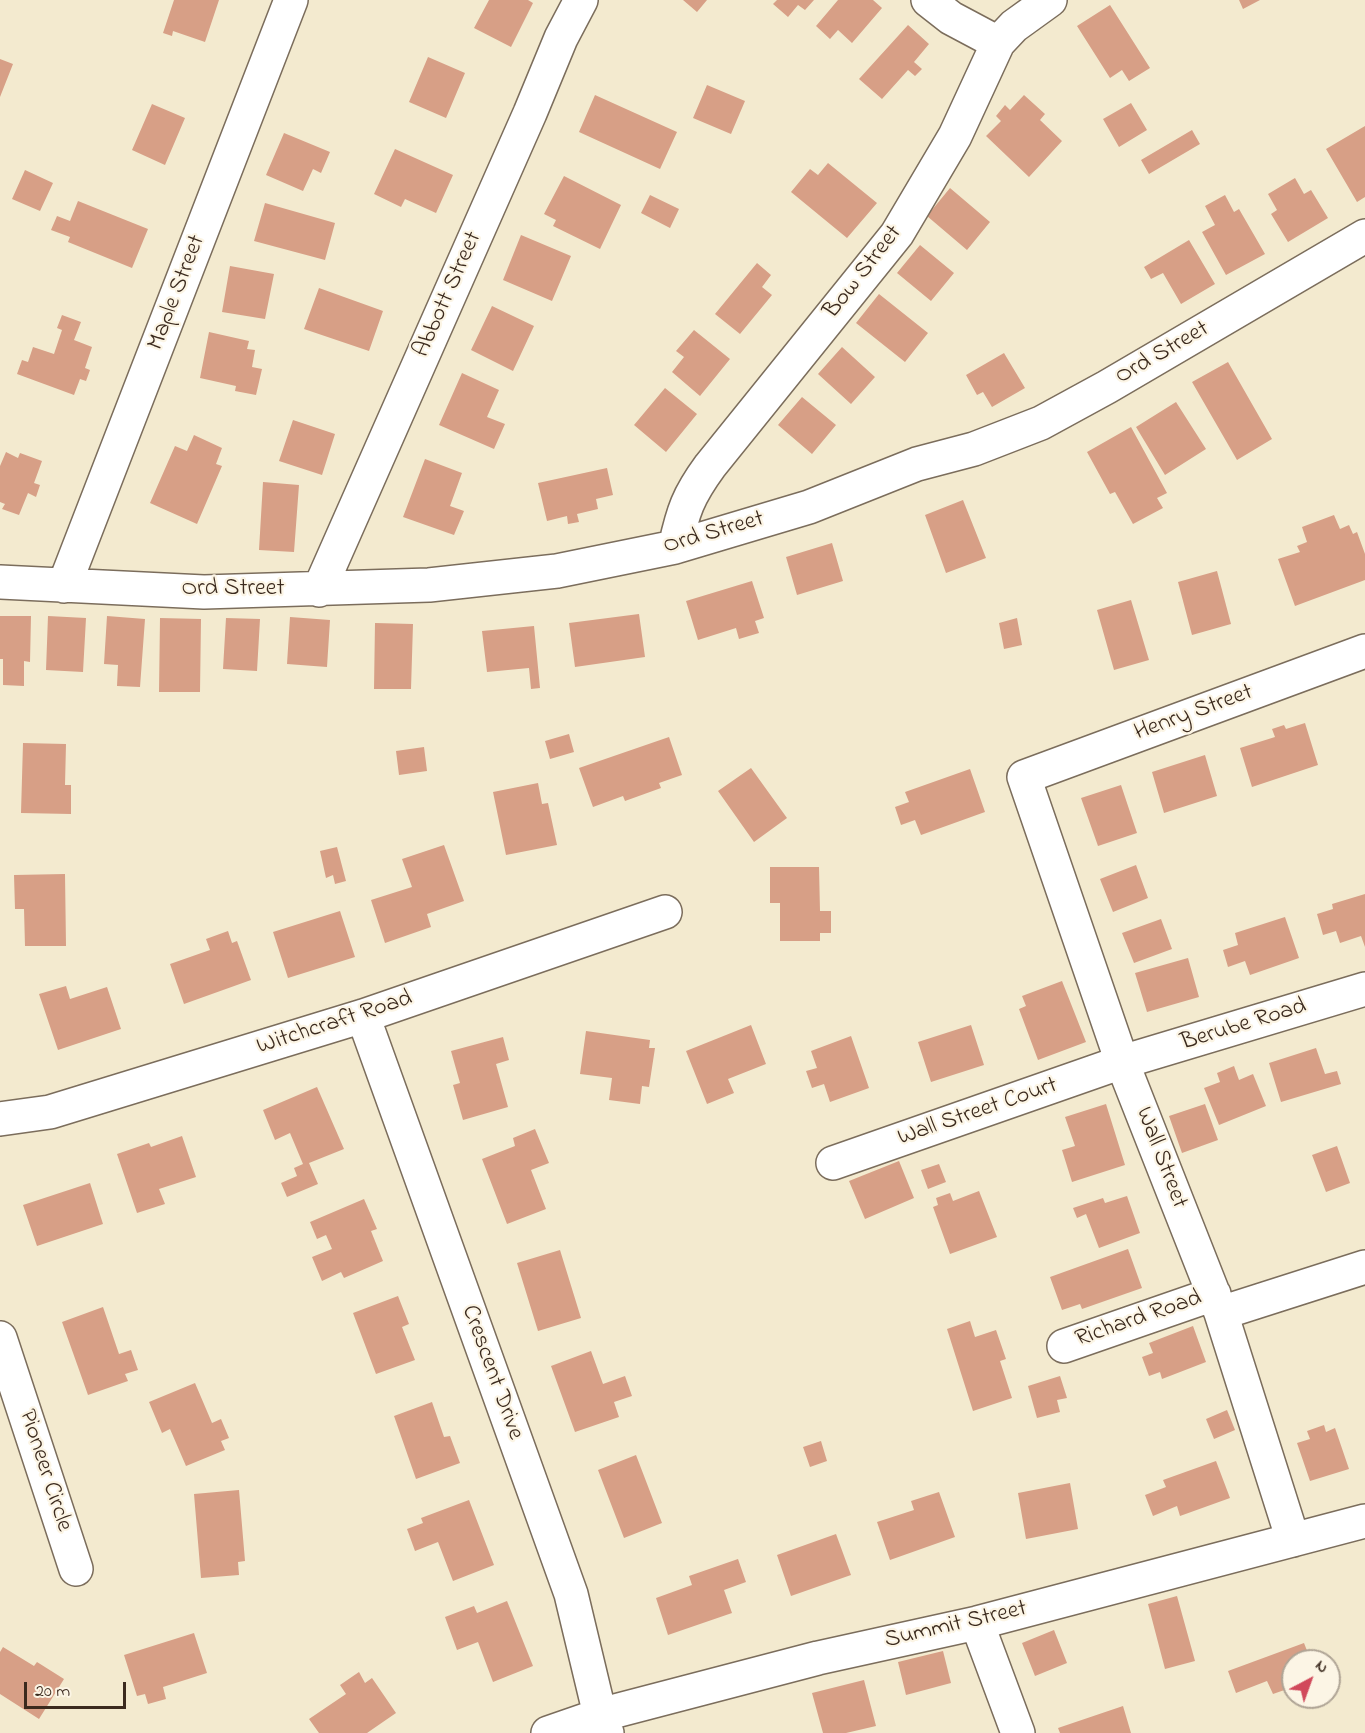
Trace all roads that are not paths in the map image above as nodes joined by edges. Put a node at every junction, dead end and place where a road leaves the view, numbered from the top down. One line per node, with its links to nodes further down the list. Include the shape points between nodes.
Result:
1 (291, 0): 9 (street, Maple Street)
2 (581, 0): 10 (street, Abbott Street)
3 (928, 0): 5 (street, via 951,18)
4 (1050, 0): 5 (street, Bow Street)
5 (998, 43): 7 (street, Bow Street, via 955,136 897,234 691,492)
6 (1365, 236): 7 (street, Ord Street, via 1041,423 974,449 917,464 809,507)
7 (675, 547): 10 (street, Ord Street, via 557,571 429,585)
8 (0, 582): 9 (street, Ord Street)
9 (64, 586): 10 (street, Ord Street, via 204,592)
10 (319, 590)
11 (1365, 651): 12 (street, Henry Street)
12 (1024, 777): 16 (street, Wall Street)
13 (665, 912): 15 (street, Witchcraft Road)
14 (1365, 989): 16 (street, Berube Road)
15 (363, 1016): 17 (street, Witchcraft Road, via 50,1112); 27 (street, Crescent Drive, via 571,1594)
16 (1122, 1062): 18 (street, Wall Street Court); 20 (street, Wall Street)
17 (0, 1119)
18 (833, 1163)
19 (1365, 1267): 20 (street, Richard Road)
20 (1217, 1304): 22 (street, Richard Road); 24 (street, Wall Street)
21 (0, 1338): 25 (street, Pioneer Circle)
22 (1064, 1346)
23 (1365, 1521): 24 (street, Summit Street)
24 (1293, 1540): 26 (street, Summit Street)
25 (76, 1569)
26 (977, 1623): 27 (street, Summit Street, via 818,1658); 29 (street)
27 (604, 1724): 28 (street, Summit Street)
28 (548, 1733)
29 (1018, 1733)

